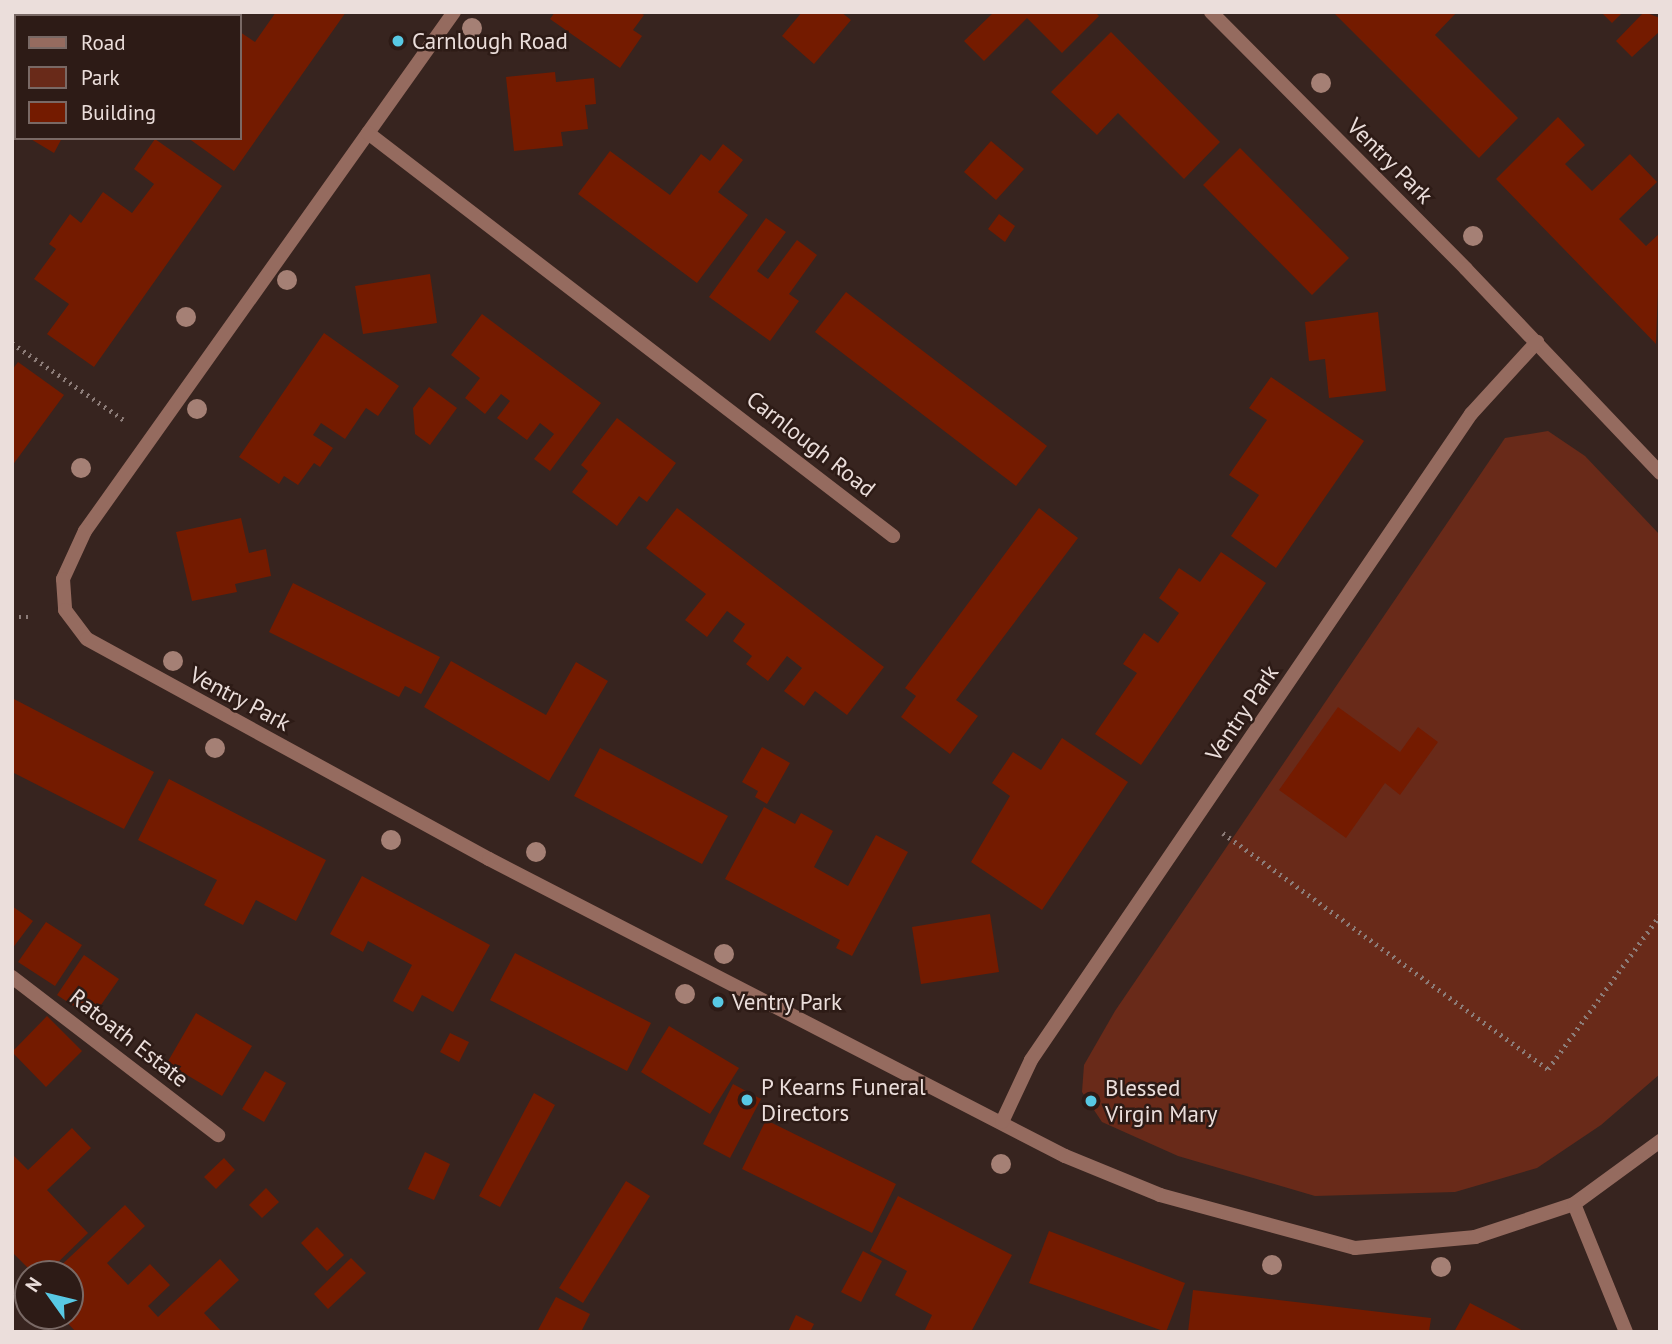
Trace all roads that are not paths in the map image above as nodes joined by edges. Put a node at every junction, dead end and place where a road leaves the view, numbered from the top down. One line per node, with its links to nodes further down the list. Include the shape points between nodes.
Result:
1 (454, 12): 3 (street)
2 (1211, 12): 4 (street, Ventry Park)
3 (368, 132): 6 (street, Carnlough Road); 8 (street, Ventry Park, via 85,531 63,579 65,610 87,639 111,654 489,859)
4 (1537, 342): 5 (street, Ventry Park); 8 (street, Ventry Park, via 1471,414 1031,1060)
5 (1660, 473)
6 (893, 536)
7 (12, 977): 9 (street, Ratoath Estate)
8 (1002, 1122): 11 (street, Ventry Park, via 1065,1156 1160,1195 1355,1248 1475,1237)
9 (218, 1135)
10 (1660, 1141): 11 (street, Ventry Park)
11 (1574, 1204): 12 (street)
12 (1626, 1332)

